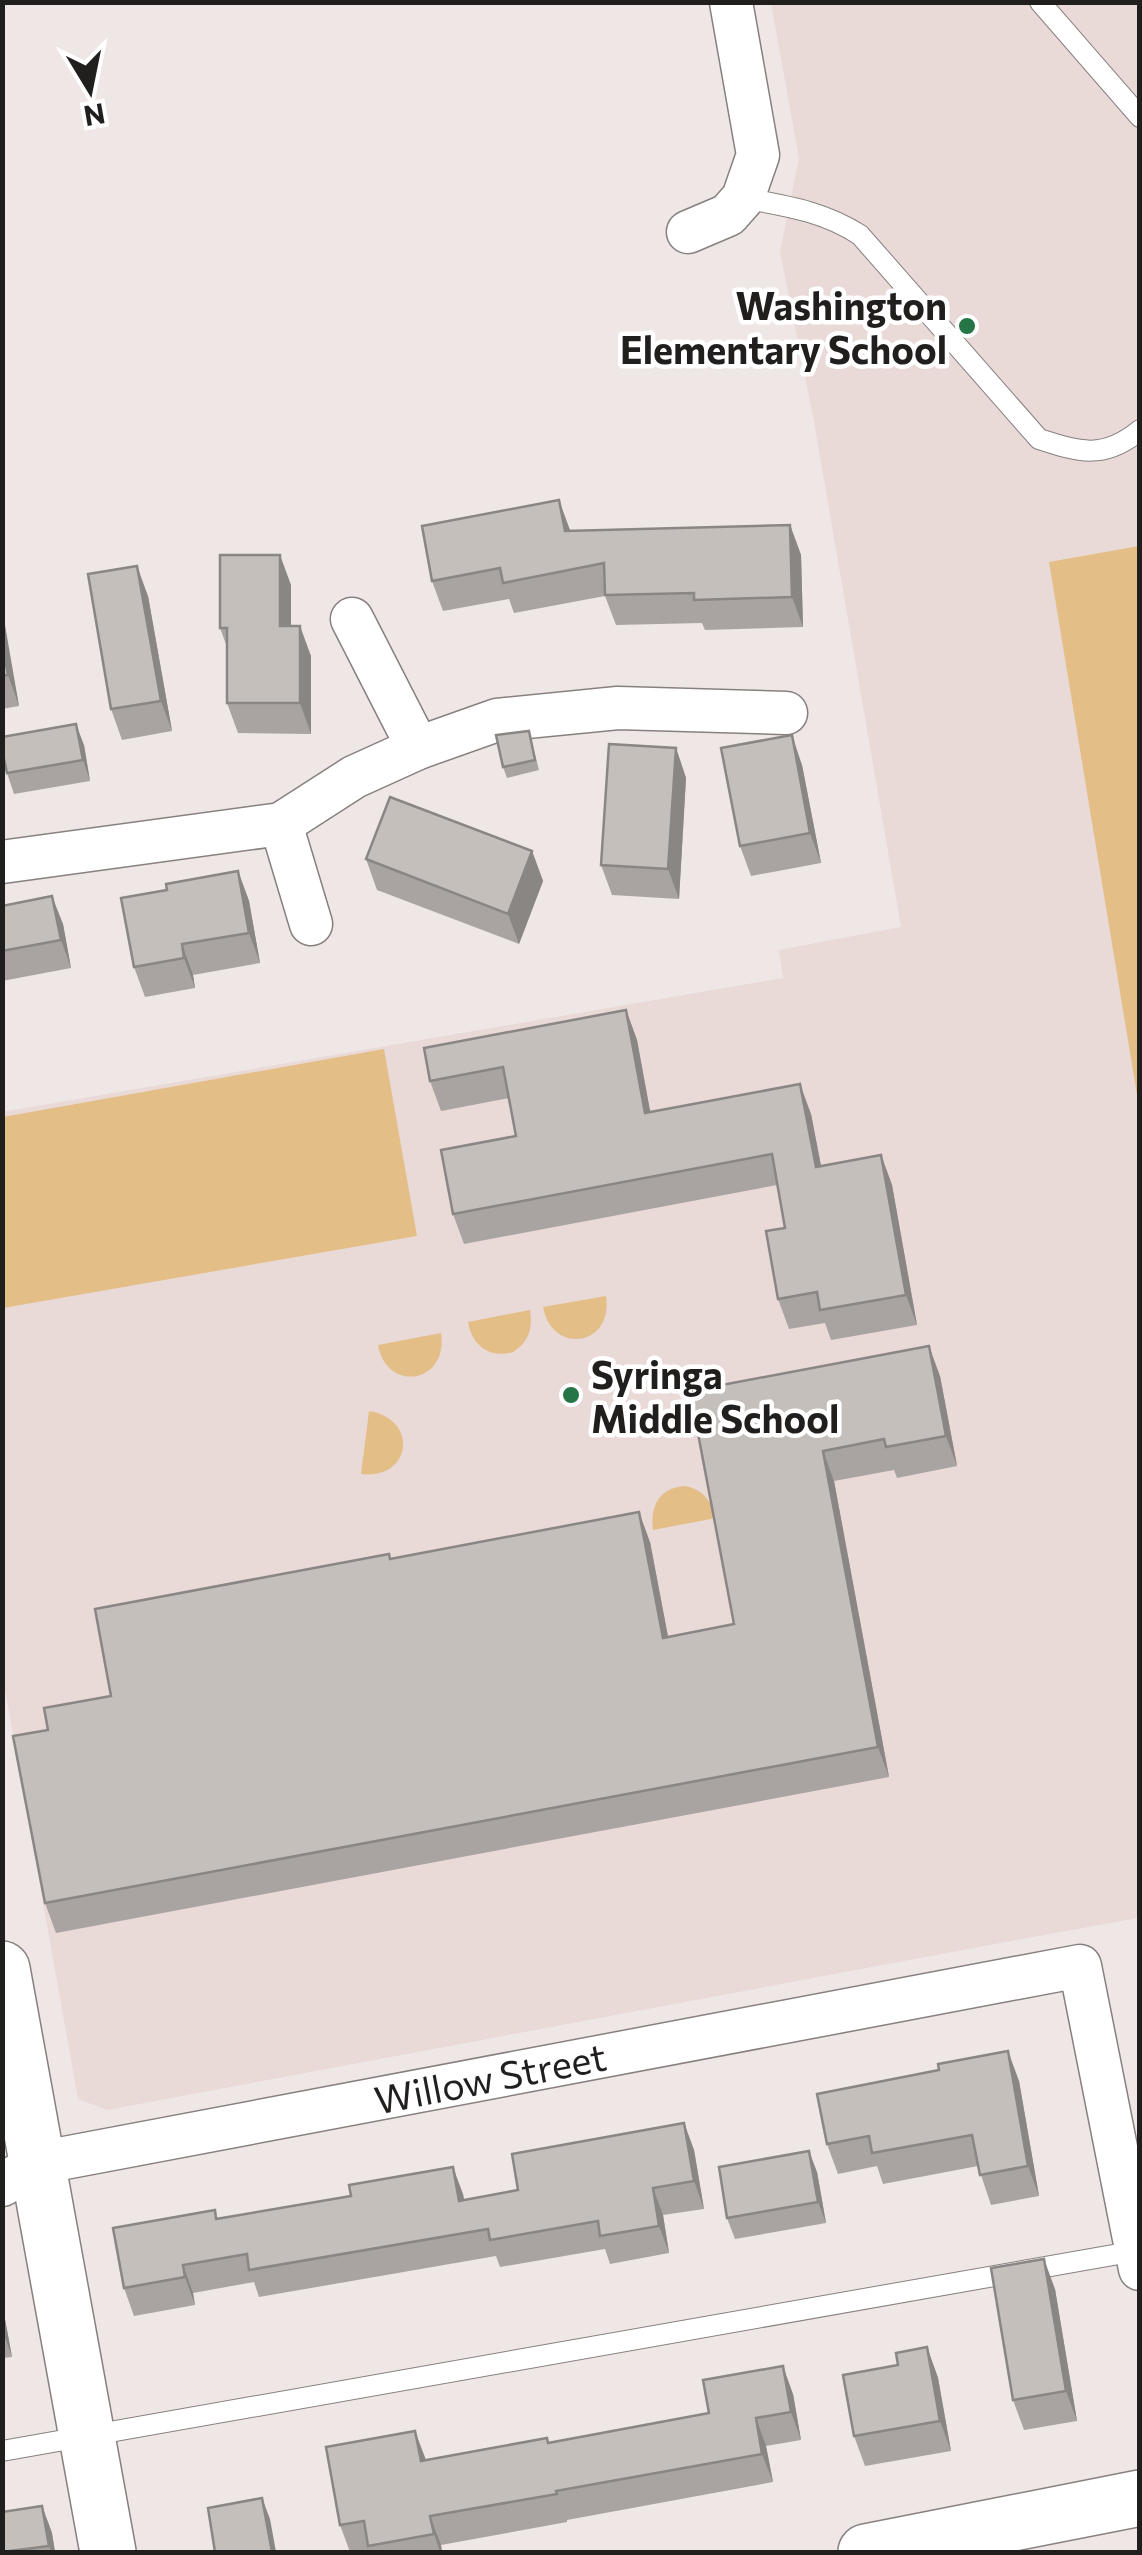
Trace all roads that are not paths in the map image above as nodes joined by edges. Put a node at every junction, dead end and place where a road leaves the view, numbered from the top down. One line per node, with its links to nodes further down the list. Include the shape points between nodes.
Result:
1 (730, 2): 4 (street, via 758,155)
2 (1040, 2): 3 (lane)
3 (1140, 117)
4 (743, 198): 5 (street, via 728,215); 6 (lane, via 811,211 860,235 1039,439 1079,452 1122,445)
5 (688, 232)
6 (1140, 430)
7 (352, 619): 9 (street)
8 (786, 712): 9 (street, via 618,708 514,718)
9 (418, 748): 10 (street)
10 (281, 824): 11 (street); 12 (street)
11 (2, 862)
12 (311, 924)
13 (2, 1969): 14 (street)
14 (20, 2174): 15 (street, Willow Street, via 1080,1966); 16 (street)
15 (1138, 2260): 16 (lane)
16 (86, 2436): 17 (lane); 19 (street)
17 (2, 2450)
18 (1140, 2498): 20 (street)
19 (108, 2552)
20 (866, 2552)

